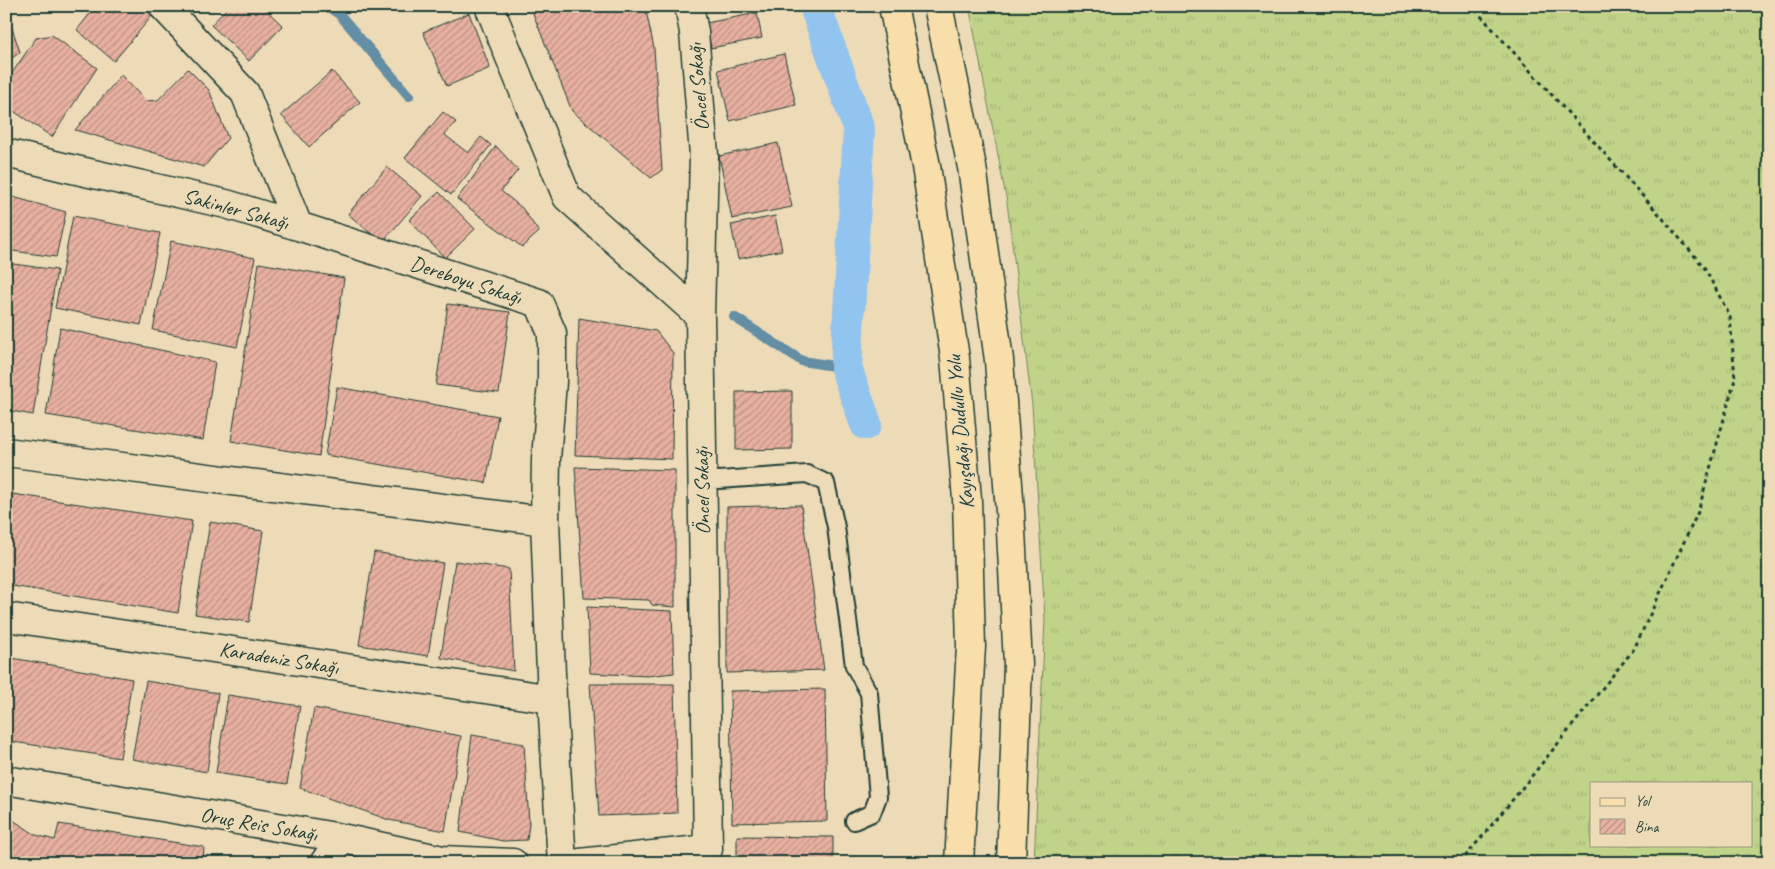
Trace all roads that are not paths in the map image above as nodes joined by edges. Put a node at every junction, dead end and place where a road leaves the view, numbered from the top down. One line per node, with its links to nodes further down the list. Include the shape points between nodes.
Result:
1 (163, 6): 7 (street, Sakinler Sokağı, via 245,92)
2 (489, 6): 8 (street, via 567,197)
3 (689, 6): 8 (street, Öncel Sokağı, via 704,155)
4 (893, 6): 23 (main road, Kayışdağı Dudullu Yolu, via 926,166 955,358 967,499 971,646)
5 (938, 6): 24 (main road, Kayışdağı Dudullu Yolu, via 972,167 999,360 1018,664)
6 (6, 153): 7 (street, Sakinler Sokağı, via 226,204)
7 (298, 226): 11 (street, Dereboyu Sokağı, via 539,304 552,333)
8 (700, 316): 10 (street, Öncel Sokağı)
9 (6, 452): 11 (street)
10 (702, 478): 15 (lane, via 719,480 806,474 826,483 836,527 854,666 869,693 878,787 872,813); 17 (street, Öncel Sokağı)
11 (545, 521): 13 (street, Dereboyu Sokağı)
12 (6, 616): 13 (street, Karadeniz Sokağı)
13 (552, 699): 21 (street, Dereboyu Sokağı)
14 (6, 780): 16 (street, Oruç Reis Sokağı)
15 (854, 821)
16 (342, 838): 18 (street, Oruç Reis Sokağı); 19 (street)
17 (708, 856): 22 (street, Öncel Sokağı)
18 (442, 861): 20 (street, Oruç Reis Sokağı)
19 (324, 863)
20 (513, 863)
21 (562, 863)
22 (580, 863)
23 (959, 863)
24 (1011, 863)

